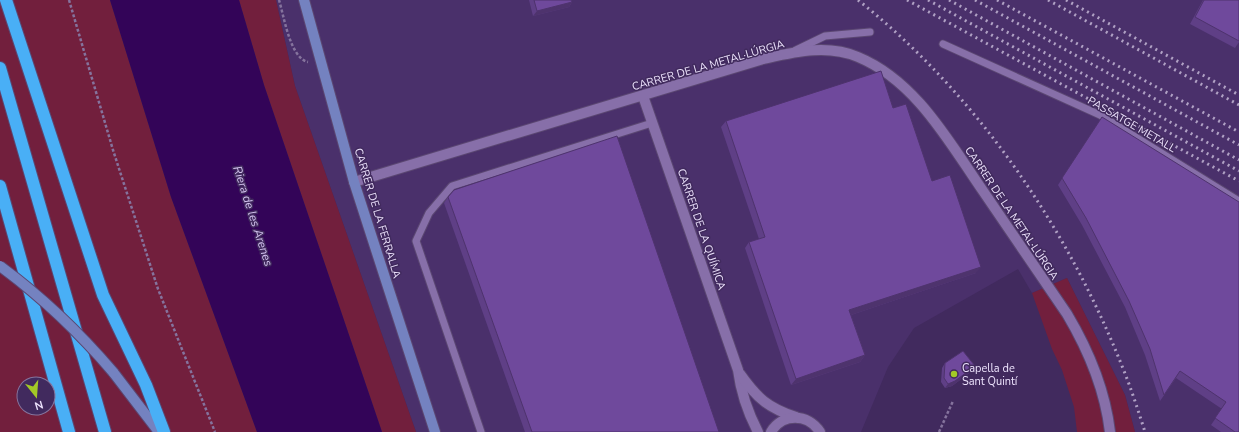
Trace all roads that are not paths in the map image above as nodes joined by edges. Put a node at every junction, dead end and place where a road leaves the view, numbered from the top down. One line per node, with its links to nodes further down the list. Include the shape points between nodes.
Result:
1 (6, 0): 18 (highway, via 103,295 146,385)
2 (304, 0): 9 (street, CARRER DE LA FERRALLA)
3 (870, 32): 5 (lane, via 825,36)
4 (943, 44): 11 (lane, PASSATGE METALL, via 1100,115)
5 (789, 53): 7 (street, CARRER DE LA METAL·LÚRGIA); 24 (street, CARRER DE LA METAL·LÚRGIA, via 826,50 858,57 887,74 924,108 1079,334 1098,379)
6 (0, 68): 16 (highway)
7 (643, 96): 8 (street, CARRER DE LA QUÍMICA); 9 (street, CARRER DE LA METAL·LÚRGIA)
8 (652, 122): 13 (street, CARRER DE LA QUÍMICA); 20 (lane, via 452,186 429,213 416,240)
9 (354, 182): 19 (street, CARRER DE LA FERRALLA)
10 (0, 186): 15 (highway)
11 (1239, 201)
12 (0, 266): 17 (street, bridge, via 58,314 113,372)
13 (738, 370): 14 (street, CARRER DE LA QUÍMICA, via 759,398 781,412); 21 (street, CARRER DE LA QUÍMICA, via 747,412)
14 (796, 417): 22 (street, via 780,422); 23 (street, CARRER DE LA QUÍMICA, via 813,424)
15 (69, 432)
16 (105, 432)
17 (159, 432)
18 (164, 432)
19 (435, 432)
20 (482, 432)
21 (758, 432)
22 (771, 432)
23 (820, 432)
24 (1110, 432)

